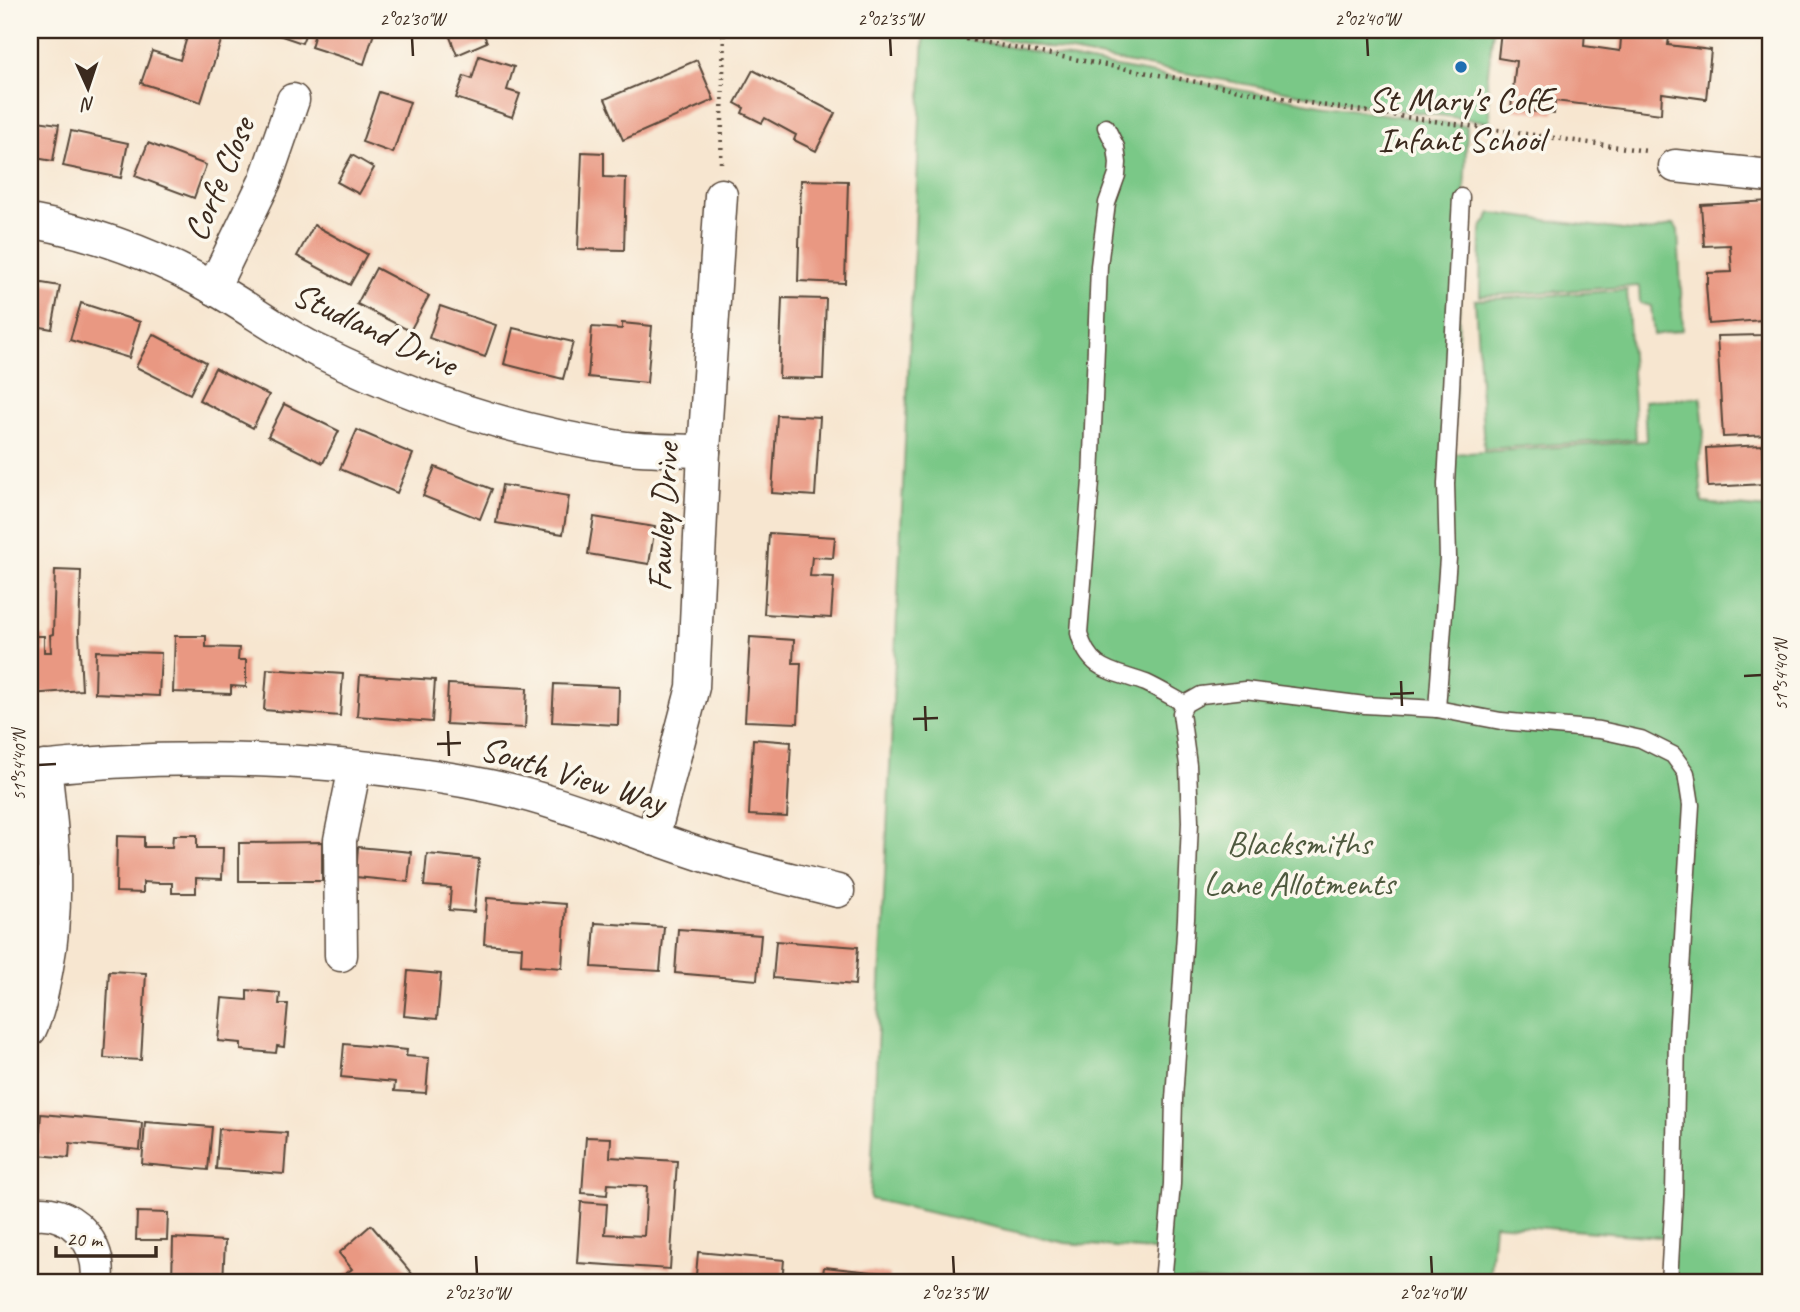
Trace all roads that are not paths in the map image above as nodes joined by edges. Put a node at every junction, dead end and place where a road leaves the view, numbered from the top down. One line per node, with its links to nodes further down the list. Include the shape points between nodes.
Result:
1 (293, 100): 8 (street, Corfe Close, via 265,181)
2 (1106, 127): 10 (lane, via 1118,163 1107,203 1099,266 1079,633 1088,655 1100,667)
3 (1675, 166): 4 (street)
4 (1770, 176)
5 (721, 195): 9 (street, Fawley Drive)
6 (1461, 197): 11 (lane, via 1446,484 1448,558)
7 (30, 221): 8 (street, Studland Drive, via 127,247)
8 (214, 288): 9 (street, Studland Drive, via 314,349 448,406 555,436 622,447)
9 (704, 451): 14 (street, Fawley Drive, via 693,687)
10 (1185, 704): 11 (lane, via 1201,695 1245,690); 20 (lane, via 1181,713 1190,822)
11 (1437, 709): 21 (lane, via 1641,739 1673,755 1686,773 1691,804)
12 (355, 767): 13 (street, South View Way, via 194,761); 14 (street, South View Way, via 489,786 545,800); 16 (street, via 340,840)
13 (38, 768): 17 (street, via 56,866 56,900 46,973)
14 (653, 838): 15 (street, South View Way)
15 (838, 891)
16 (341, 955)
17 (30, 1030)
18 (30, 1214): 19 (street, via 59,1216 83,1232 98,1265)
19 (97, 1282)
20 (1163, 1282)
21 (1669, 1282)

